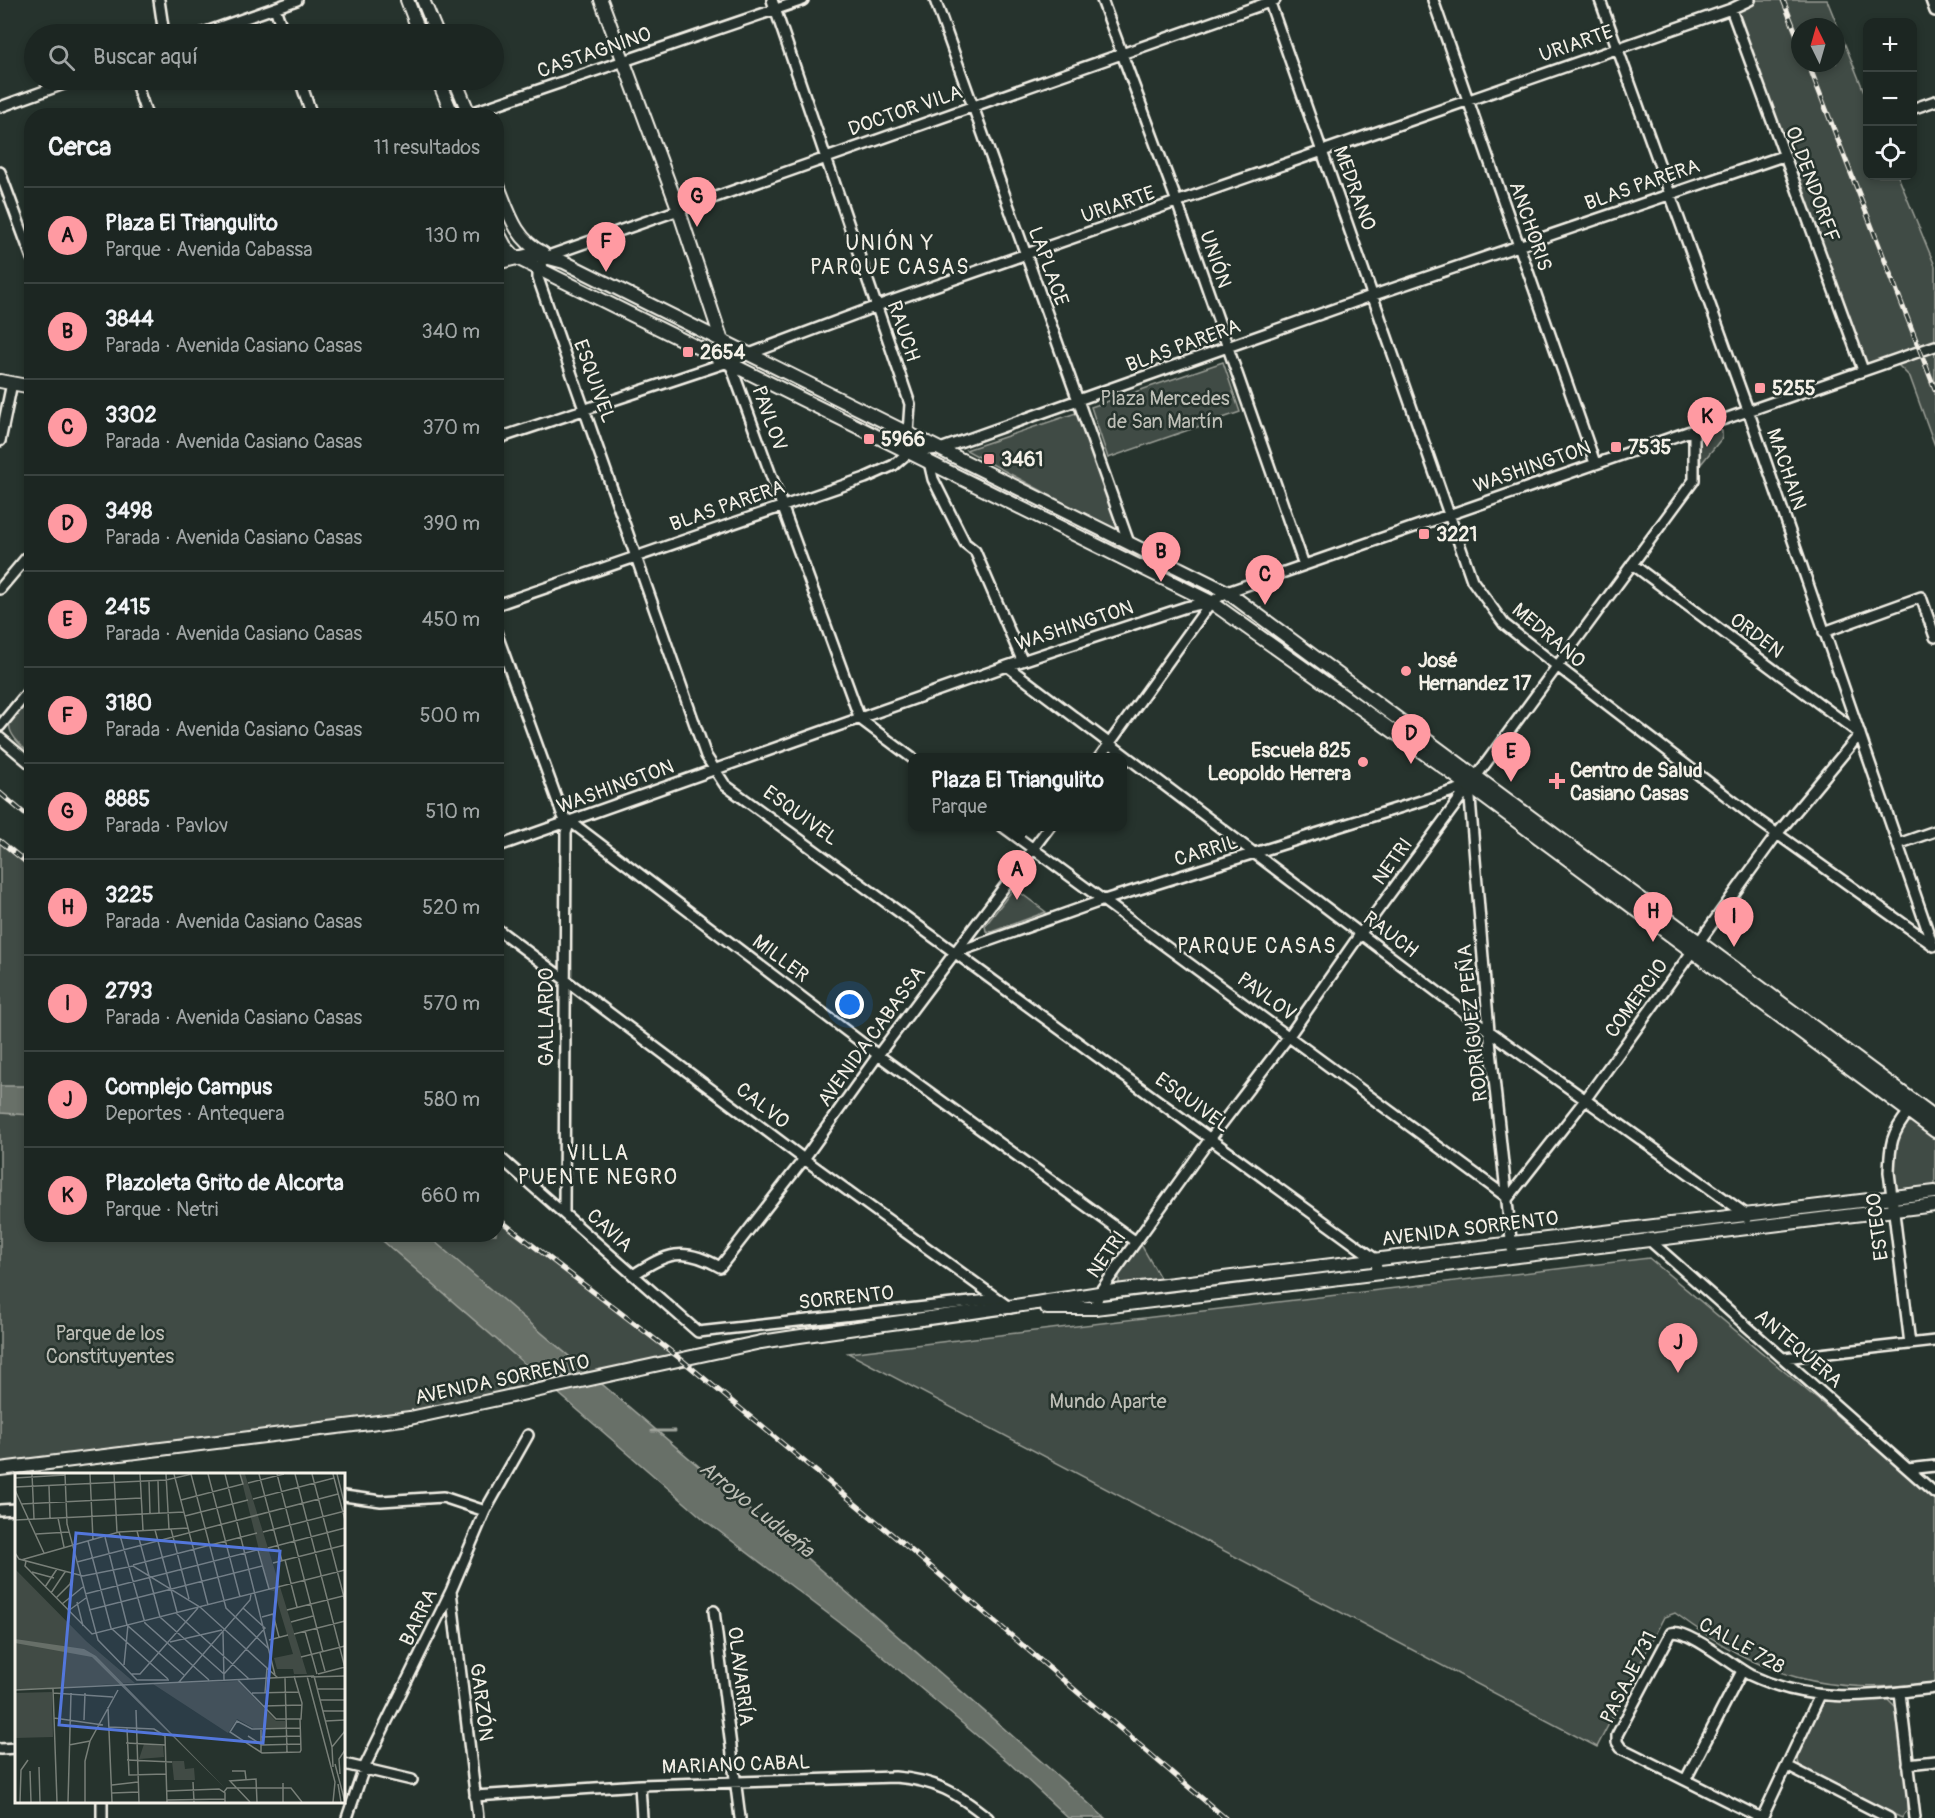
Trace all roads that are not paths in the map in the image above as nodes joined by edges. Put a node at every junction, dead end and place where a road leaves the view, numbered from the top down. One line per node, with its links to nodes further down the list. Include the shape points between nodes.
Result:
1 (159, 0): 19 (street)
2 (297, 0): 15 (street)
3 (407, 0): 22 (main road)
4 (423, 0): 23 (main road)
5 (601, 0): 26 (main road, PAVLOV)
6 (772, 0): 17 (street, RAUCH)
7 (803, 0): 17 (street, CASTAGNINO)
8 (935, 0): 34 (street, LAPLACE)
9 (1102, 0): 25 (street, UNIÓN)
10 (1433, 0): 32 (street, ANCHORIS)
11 (1600, 0): 24 (street, MACHAIN)
12 (1750, 0): 16 (street, URIARTE)
13 (1931, 0): 18 (street)
14 (1271, 1): 25 (street, DOCTOR VILA); 42 (street, MEDRANO)
15 (275, 8): 20 (street); 21 (street)
16 (1731, 9): 24 (street, URIARTE); 43 (street, OLDENDORFF)
17 (775, 10): 26 (street, CASTAGNINO); 44 (street, RAUCH)
18 (1935, 11)
19 (163, 24)
20 (229, 24)
21 (281, 24)
22 (416, 24)
23 (433, 24)
24 (1617, 48): 32 (street, URIARTE); 46 (street, MACHAIN)
25 (1122, 53): 34 (street, DOCTOR VILA); 48 (street, UNIÓN)
26 (624, 60): 41 (street, CASTAGNINO); 49 (main road, PAVLOV)
27 (47, 90): 35 (street)
28 (138, 90): 37 (street)
29 (303, 90): 38 (street)
30 (442, 90): 39 (main road)
31 (459, 90): 40 (main road)
32 (1467, 99): 42 (street, URIARTE); 52 (street, ANCHORIS)
33 (1935, 101): 36 (street)
34 (973, 105): 44 (street, DOCTOR VILA); 53 (street, LAPLACE)
35 (0, 107)
36 (1917, 107)
37 (144, 108)
38 (309, 108)
39 (450, 108)
40 (465, 108)
41 (488, 108)
42 (1323, 151): 48 (street, URIARTE); 58 (street, MEDRANO)
43 (1783, 156): 46 (street, BLAS PARERA); 65 (street, OLDENDORFF)
44 (825, 157): 49 (street, DOCTOR VILA); 59 (street, RAUCH)
45 (0, 172): 50 (street)
46 (1669, 194): 52 (street, BLAS PARERA); 70 (street, MACHAIN)
47 (504, 200): 54 (main road, via 518,234 529,247)
48 (1177, 202): 53 (street, URIARTE); 62 (street, UNIÓN)
49 (678, 208): 54 (street, DOCTOR VILA); 60 (main road, PAVLOV)
50 (24, 236)
51 (504, 244): 55 (main road)
52 (1518, 245): 58 (street, BLAS PARERA); 78 (street, ANCHORIS)
53 (1026, 255): 59 (street, URIARTE); 68 (street, LAPLACE)
54 (548, 256): 55 (main road); 57 (street); 60 (main road)
55 (515, 257): 56 (main road); 57 (main road)
56 (504, 260)
57 (538, 268): 64 (main road); 69 (street, ESQUIVEL, via 538,278)
58 (1374, 295): 62 (street, BLAS PARERA); 80 (street, MEDRANO)
59 (876, 306): 63 (street, URIARTE); 72 (street, RAUCH, via 910,404)
60 (722, 341): 63 (main road); 64 (street, PAVLOV)
61 (1935, 346): 65 (street, WASHINGTON)
62 (1228, 348): 68 (street, BLAS PARERA); 85 (street, UNIÓN)
63 (747, 354): 64 (street, URIARTE); 72 (main road)
64 (728, 362): 69 (street, URIARTE); 76 (main road); 79 (street, PAVLOV)
65 (1863, 370): 70 (street, WASHINGTON)
66 (6, 382): 67 (main road); 74 (street)
67 (24, 385)
68 (1079, 400): 75 (street, BLAS PARERA); 81 (street, LAPLACE)
69 (585, 409): 73 (street, URIARTE); 82 (street, ESQUIVEL)
70 (1748, 410): 71 (street, WASHINGTON); 90 (street, MACHAIN)
71 (1694, 429): 78 (street, WASHINGTON); 84 (street, NETRI, via 1694,480)
72 (908, 434): 75 (main road); 76 (street)
73 (504, 436)
74 (0, 441)
75 (940, 449): 76 (street, BLAS PARERA); 81 (main road)
76 (915, 452): 77 (main road); 79 (street, BLAS PARERA, via 865,478)
77 (929, 462): 89 (main road); 93 (street, via 933,479 965,543 975,551)
78 (1595, 463): 80 (street, WASHINGTON)
79 (782, 505): 82 (street, BLAS PARERA); 97 (street, PAVLOV)
80 (1447, 515): 85 (street, WASHINGTON); 95 (street, MEDRANO, via 1472,580 1504,624)
81 (1129, 543): 87 (main road)
82 (637, 556): 88 (street, BLAS PARERA); 107 (street, ESQUIVEL, via 706,756)
83 (24, 560): 86 (street)
84 (1632, 564): 95 (street, NETRI); 99 (street, ORDEN)
85 (1304, 565): 87 (street, WASHINGTON)
86 (0, 589)
87 (1227, 592): 89 (street, WASHINGTON); 108 (main road)
88 (504, 602)
89 (1211, 602): 93 (street, WASHINGTON); 101 (street); 108 (main road)
90 (1824, 632): 91 (street, via 1921,597); 99 (street, MACHAIN)
91 (1935, 637)
92 (504, 654): 109 (street, MILLER, via 563,816)
93 (1022, 660): 94 (street, WASHINGTON)
94 (1007, 666): 97 (street, WASHINGTON); 101 (street, RAUCH)
95 (1557, 666): 108 (street, NETRI); 113 (street, MEDRANO)
96 (24, 697): 98 (street)
97 (860, 719): 104 (street); 107 (street, WASHINGTON)
98 (0, 726)
99 (1860, 734): 113 (street, COMERCIO); 115 (street, MACHAIN)
100 (0, 738): 106 (street)
101 (1110, 743): 102 (street); 103 (street, RAUCH)
102 (1103, 753)
103 (1123, 753)
104 (908, 755)
105 (1127, 756): 117 (street, RAUCH)
106 (24, 758)
107 (715, 769): 109 (street, WASHINGTON); 123 (street, ESQUIVEL, via 725,784)
108 (1472, 781): 117 (street, CARRIL); 119 (street, NETRI); 121 (main road); 125 (street, RODRÍGUEZ PEÑA)
109 (570, 821): 114 (street, WASHINGTON); 124 (street, GALLARDO, via 566,833); 127 (street, MILLER)
110 (1008, 831): 116 (street, PAVLOV)
111 (1046, 831): 116 (street, AVENIDA CABASSA)
112 (1935, 831): 115 (street)
113 (1777, 834): 121 (street, COMERCIO); 122 (street, MEDRANO)
114 (504, 844)
115 (1898, 844): 122 (street, MACHAIN)
116 (1033, 850): 118 (street, PAVLOV); 123 (street, AVENIDA CABASSA)
117 (1257, 854): 118 (street, CARRIL); 119 (street, RAUCH)
118 (1101, 901): 123 (street, CARRIL); 126 (street, PAVLOV)
119 (1361, 933): 125 (street, RAUCH); 126 (street, NETRI)
120 (504, 934): 124 (street, CALVO)
121 (1696, 946): 128 (street, COMERCIO); 129 (main road); 130 (main road)
122 (1934, 947)
123 (956, 952): 127 (street, AVENIDA CABASSA); 132 (street, ESQUIVEL)
124 (564, 980): 133 (street, CALVO); 140 (street, GALLARDO)
125 (1489, 1031): 128 (street, RAUCH); 137 (street, RODRÍGUEZ PEÑA)
126 (1289, 1036): 132 (street, NETRI); 137 (street, PAVLOV)
127 (878, 1055): 133 (street, AVENIDA CABASSA); 145 (street, MILLER)
128 (1585, 1100): 137 (street, COMERCIO); 141 (street, RAUCH)
129 (1909, 1112): 131 (main road); 136 (street, ESTECO, via 1896,1128 1890,1145)
130 (1935, 1117)
131 (1935, 1131)
132 (1210, 1138): 145 (street, NETRI); 148 (street, ESQUIVEL)
133 (804, 1159): 150 (street, AVENIDA CABASSA, via 720,1267 699,1255 676,1254 656,1259); 152 (street, CALVO)
134 (504, 1161): 140 (street, CAVIA)
135 (1935, 1192): 136 (main road, AVENIDA SORRENTO)
136 (1892, 1197): 139 (street, ESTECO); 141 (main road, AVENIDA SORRENTO)
137 (1508, 1198): 146 (street, RODRÍGUEZ PEÑA)
138 (1935, 1205): 139 (main road, AVENIDA SORRENTO)
139 (1893, 1210): 143 (main road, AVENIDA SORRENTO); 157 (street, ESTECO)
140 (564, 1213): 150 (street, CAVIA)
141 (1747, 1215): 142 (main road, AVENIDA SORRENTO); 143 (street)
142 (1645, 1227): 144 (street); 146 (main road, AVENIDA SORRENTO)
143 (1750, 1228): 144 (main road, AVENIDA SORRENTO)
144 (1647, 1240): 147 (main road, AVENIDA SORRENTO); 158 (street, ANTEQUERA)
145 (1136, 1242): 151 (street, NETRI)
146 (1512, 1243): 147 (street, RODRÍGUEZ PEÑA); 148 (main road, AVENIDA SORRENTO)
147 (1513, 1257): 149 (main road, AVENIDA SORRENTO)
148 (1375, 1259): 149 (street); 151 (main road, AVENIDA SORRENTO)
149 (1378, 1273): 154 (main road, AVENIDA SORRENTO)
150 (633, 1275): 155 (street, CAVIA)
151 (1099, 1293): 153 (main road, AVENIDA SORRENTO); 154 (street, NETRI)
152 (998, 1299): 153 (street, CALVO); 155 (street, SORRENTO)
153 (1010, 1308): 154 (main road, AVENIDA SORRENTO); 161 (main road, AVENIDA SORRENTO, via 812,1334 410,1418)
154 (1095, 1308)
155 (698, 1332)
156 (1935, 1341): 157 (street)
157 (1910, 1344): 158 (street)
158 (1784, 1358): 162 (street, ANTEQUERA)
159 (528, 1435): 167 (street, BARRA)
160 (1935, 1466): 162 (street)
161 (0, 1469)
162 (1908, 1469): 163 (street, ANTEQUERA)
163 (1935, 1493)
164 (345, 1496): 167 (street, via 381,1501 442,1497)
165 (15, 1509): 166 (street)
166 (0, 1510)
167 (485, 1511): 168 (street, BARRA)
168 (451, 1591): 181 (street, BARRA); 186 (street, GARZÓN)
169 (714, 1611): 184 (street, OLAVARRÍA)
170 (1675, 1631): 171 (street, CALLE 728); 182 (street, PASAJE 731, via 1667,1637 1617,1735 1617,1742 1621,1748)
171 (1742, 1671): 174 (street, CALLE 728, via 1786,1690); 182 (street)
172 (1935, 1688): 173 (street, CALLE 728)
173 (1900, 1693): 174 (street, CALLE 728); 179 (street)
174 (1819, 1697): 180 (street)
175 (15, 1748): 176 (street)
176 (0, 1749)
177 (1935, 1761): 179 (street)
178 (345, 1764): 181 (street)
179 (1908, 1764): 194 (street)
180 (1786, 1766): 192 (street); 193 (street)
181 (364, 1768): 183 (street); 187 (street, BARRA)
182 (1686, 1779): 192 (street)
183 (412, 1780)
184 (736, 1782): 185 (street, MARIANO CABAL); 190 (street, OLAVARRÍA); 191 (street, MARIANO CABAL, via 921,1779 961,1797)
185 (640, 1785): 186 (street, MARIANO CABAL); 189 (street)
186 (475, 1796): 188 (street, GARZÓN)
187 (347, 1818)
188 (478, 1818)
189 (642, 1818)
190 (740, 1818)
191 (988, 1818)
192 (1761, 1818)
193 (1889, 1818)
194 (1915, 1818)

